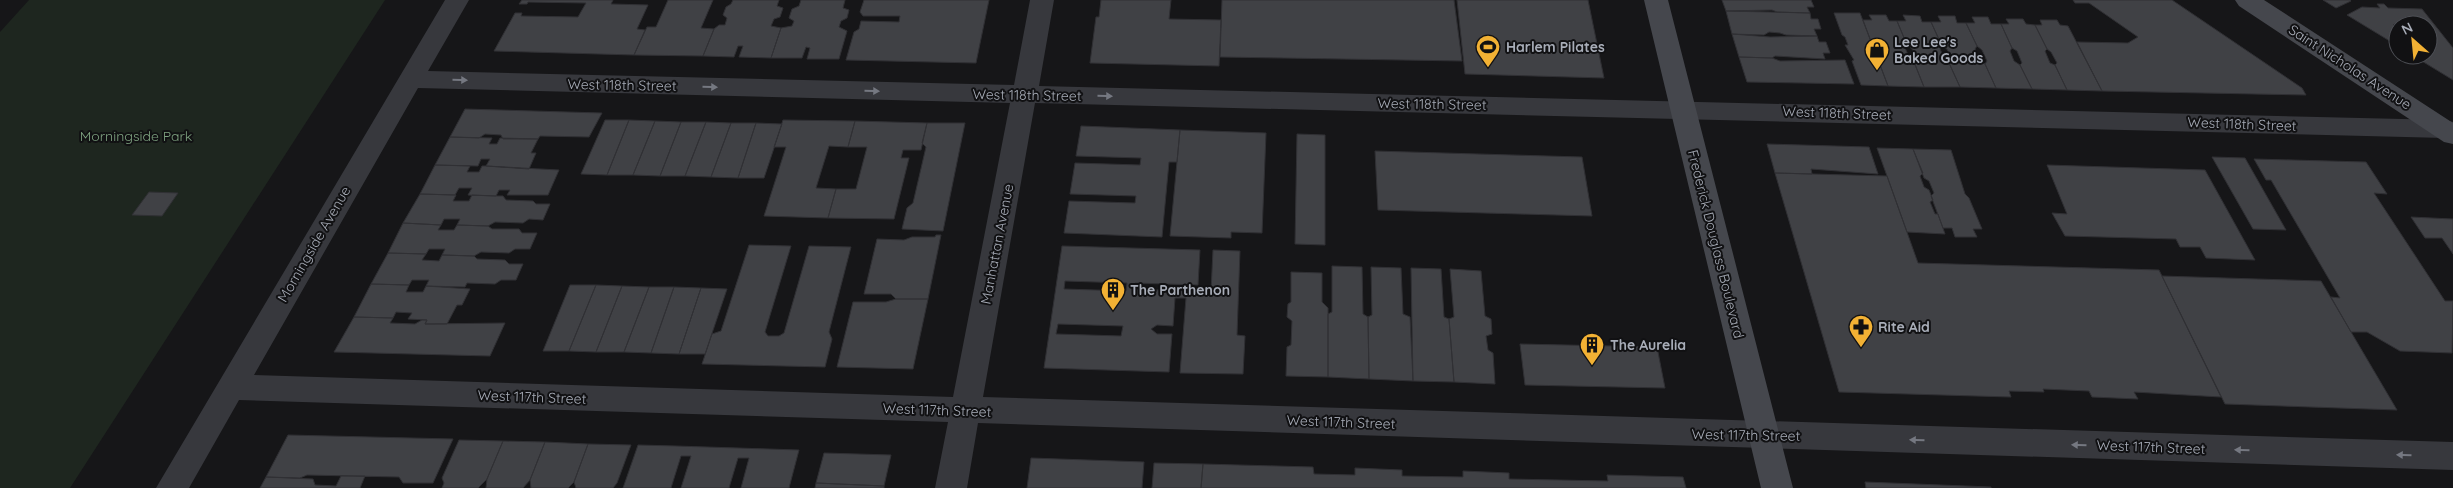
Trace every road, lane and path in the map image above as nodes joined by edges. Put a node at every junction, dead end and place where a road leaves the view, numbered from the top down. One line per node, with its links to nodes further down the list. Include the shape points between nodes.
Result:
1 (457, 0): 5 (street, Morningside Avenue)
2 (1042, 0): 6 (street, Manhattan Avenue)
3 (1656, 0): 7 (main road, Frederick Douglass Boulevard)
4 (2247, 0): 8 (main road, Saint Nicholas Avenue)
5 (411, 79): 6 (street, West 118th Street, one-way to 6); 9 (street, Morningside Avenue)
6 (1025, 95): 7 (street, West 118th Street, one-way to 7); 10 (street, Manhattan Avenue)
7 (1683, 109): 8 (street, West 118th Street); 11 (main road, Frederick Douglass Boulevard)
8 (2450, 131)
9 (230, 387): 10 (street, West 117th Street); 13 (street, Morningside Avenue)
10 (965, 411): 11 (street, West 117th Street); 14 (street, Manhattan Avenue)
11 (1764, 436): 12 (street, West 117th Street, one-way to 11); 15 (main road, Frederick Douglass Boulevard)
12 (2453, 456)
13 (172, 488)
14 (951, 488)
15 (1777, 488)

